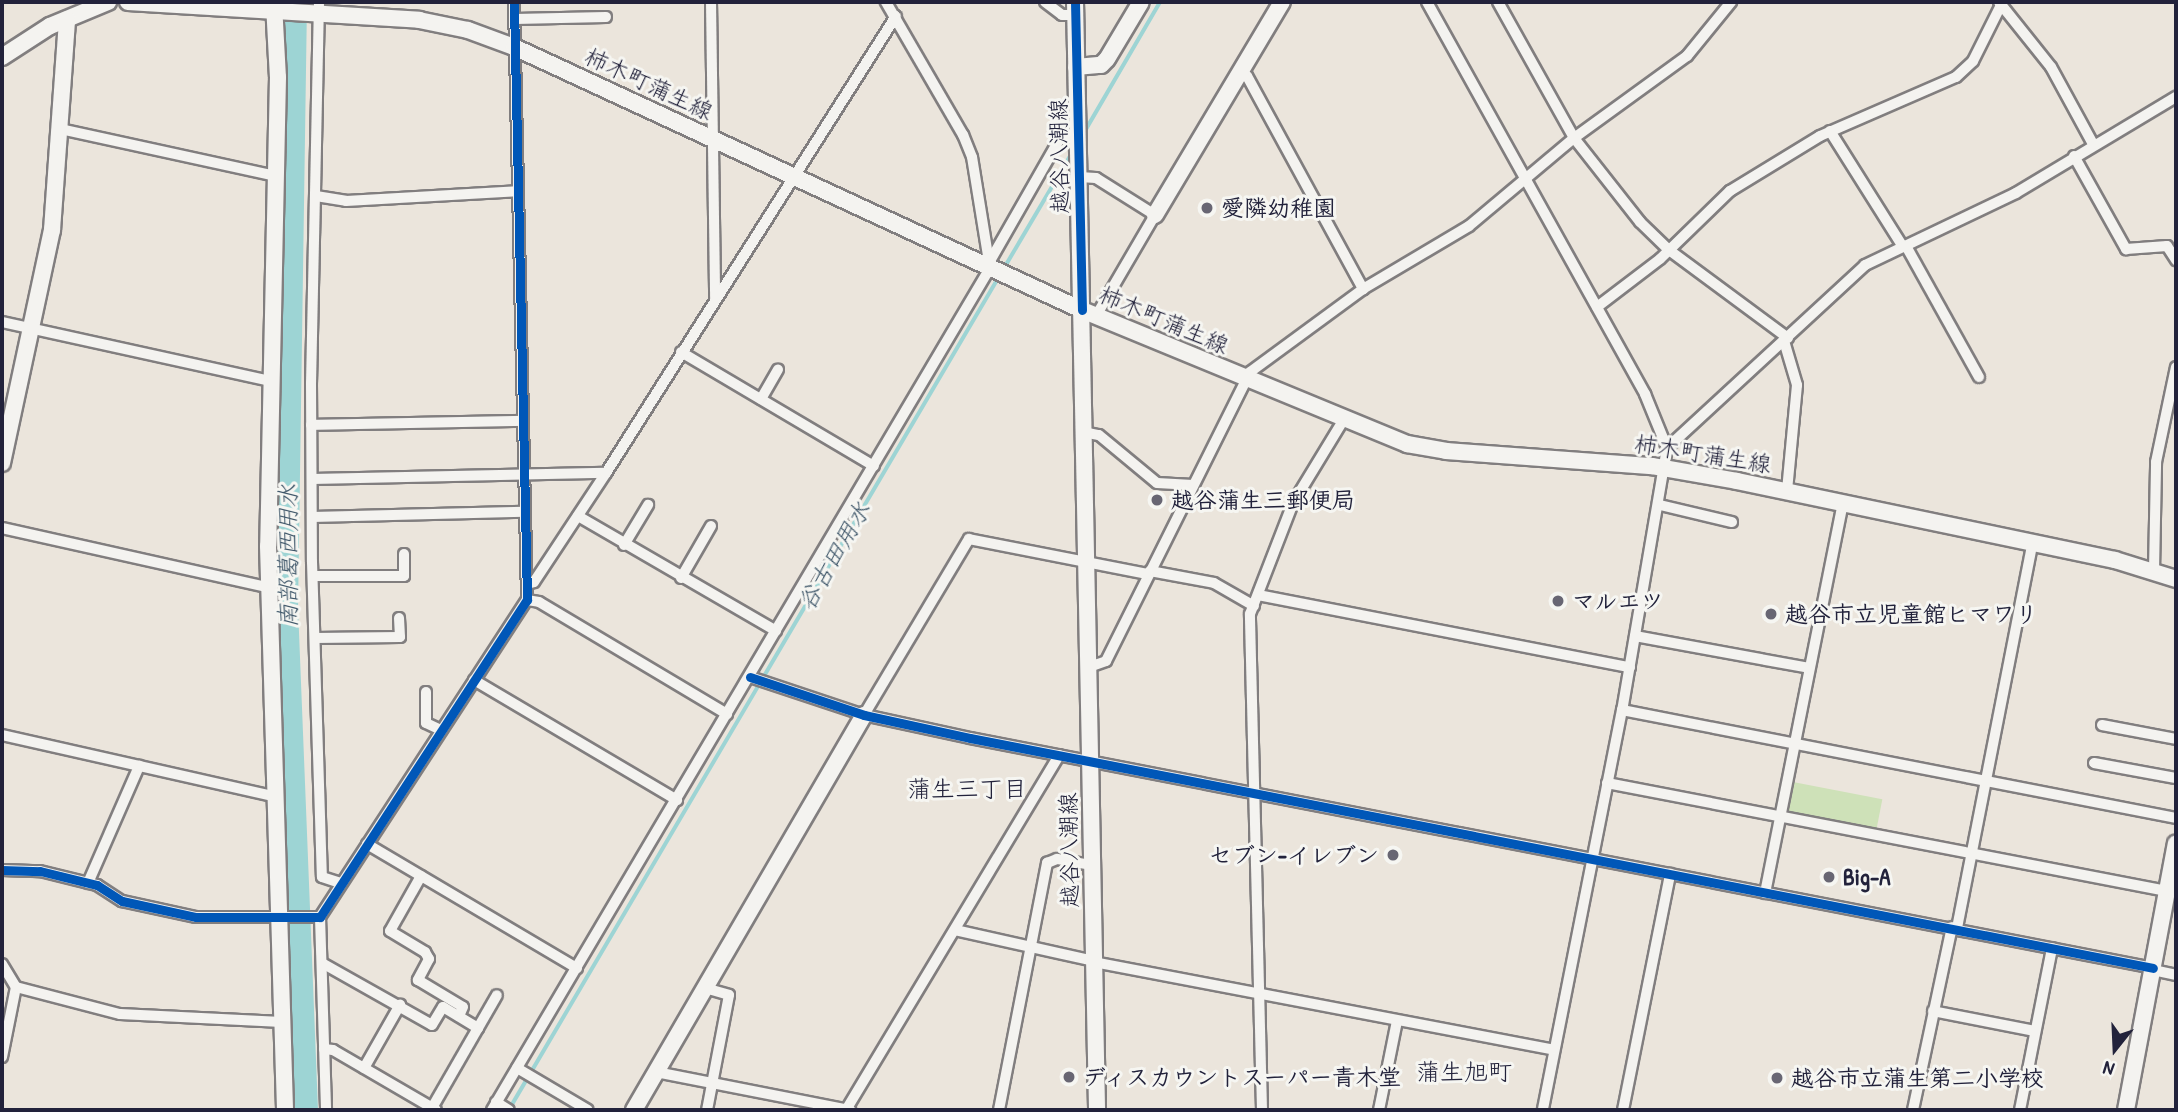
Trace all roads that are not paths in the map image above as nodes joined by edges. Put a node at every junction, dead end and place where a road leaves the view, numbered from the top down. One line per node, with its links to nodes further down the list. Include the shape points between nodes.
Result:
1 (108, 2): 19 (main road)
2 (128, 2): 14 (main road, 柿木町蒲生線)
3 (514, 2): 18 (street)
4 (710, 2): 28 (street)
5 (886, 2): 16 (street)
6 (1045, 2): 13 (street, via 1062,15)
7 (1141, 2): 22 (main road, via 1107,59 1094,67)
8 (1282, 2): 23 (main road)
9 (1427, 2): 35 (street)
10 (1498, 2): 29 (street)
11 (1731, 2): 29 (street, via 1688,56)
12 (2000, 3): 27 (street, via 1973,61 1956,77); 30 (street, via 2051,67)
13 (1075, 8): 22 (main road, 越谷八潮線)
14 (276, 9): 15 (main road, 柿木町蒲生線); 32 (main road)
15 (318, 10): 20 (main road, 柿木町蒲生線, via 443,23); 37 (street)
16 (896, 16): 33 (street); 42 (street, via 972,157)
17 (606, 17): 18 (street)
18 (514, 19): 20 (street)
19 (67, 20): 21 (main road, via 30,37); 25 (main road)
20 (514, 47): 28 (main road, 柿木町蒲生線); 36 (street)
21 (2, 57)
22 (1076, 67): 26 (main road, 越谷八潮線)
23 (1240, 72): 38 (main road); 43 (street, via 1247,76)
24 (2176, 97): 30 (street)
25 (60, 129): 32 (street); 48 (main road, via 52,230)
26 (1078, 131): 34 (main road, 越谷八潮線); 42 (street, via 1059,140)
27 (1830, 131): 39 (street); 40 (street, via 1730,191)
28 (711, 138): 33 (main road, 柿木町蒲生線); 44 (street)
29 (1574, 138): 35 (street); 40 (street, via 1640,222)
30 (2093, 144): 31 (street)
31 (2074, 156): 39 (street, via 2016,194); 41 (street, via 2126,249 2167,246)
32 (275, 176): 55 (main road)
33 (793, 177): 42 (main road, 柿木町蒲生線); 44 (street)
34 (1079, 177): 38 (street, via 1096,178); 46 (main road, 越谷八潮線)
35 (1525, 179): 43 (street, via 1469,226); 45 (street)
36 (517, 191): 37 (street, via 346,201); 58 (street)
37 (316, 196): 59 (street)
38 (1155, 215): 46 (street)
39 (1904, 246): 49 (street, via 1865,265); 53 (street)
40 (1670, 250): 45 (street); 49 (street)
41 (2176, 260)
42 (990, 265): 46 (main road, 柿木町蒲生線); 63 (street)
43 (1363, 289): 54 (street, via 1263,360)
44 (715, 299): 50 (street)
45 (1597, 307): 61 (street, via 1661,424)
46 (1089, 313): 54 (main road, 柿木町蒲生線); 60 (main road, 越谷八潮線)
47 (2, 322): 48 (street)
48 (31, 328): 55 (street); 62 (main road)
49 (1786, 340): 61 (street); 69 (street, via 1797,384)
50 (681, 352): 56 (street); 65 (street)
51 (2176, 367): 83 (street, via 2156,462)
52 (778, 370): 56 (street)
53 (1979, 377)
54 (1245, 379): 57 (main road, 柿木町蒲生線); 68 (street)
55 (271, 381): 89 (main road)
56 (761, 399): 63 (street)
57 (1344, 419): 64 (main road, 柿木町蒲生線, via 1424,449); 91 (street, via 1293,503)
58 (522, 421): 59 (street); 66 (street)
59 (312, 425): 67 (street)
60 (1083, 432): 68 (street, via 1099,435 1157,483); 82 (main road, 越谷八潮線)
61 (1667, 448): 64 (street)
62 (2, 463)
63 (874, 466): 93 (street)
64 (1665, 469): 69 (main road, 柿木町蒲生線); 72 (street)
65 (606, 473): 66 (street); 74 (street)
66 (523, 474): 67 (street); 73 (street)
67 (312, 479): 75 (street)
68 (1193, 485): 84 (street)
69 (1787, 491): 70 (main road, 柿木町蒲生線)
70 (1843, 503): 79 (main road, 柿木町蒲生線); 98 (street)
71 (648, 505): 80 (street)
72 (1660, 505): 76 (street); 94 (street)
73 (524, 512): 75 (street); 88 (street)
74 (578, 516): 80 (street); 88 (street, via 534,582)
75 (312, 517): 85 (street)
76 (1732, 522)
77 (711, 526): 86 (street)
78 (2, 528): 89 (street)
79 (2032, 544): 83 (main road, 柿木町蒲生線); 115 (street)
80 (624, 545): 86 (street)
81 (404, 554): 85 (street, via 404,576)
82 (1087, 563): 84 (street); 96 (main road, 越谷八潮線); 104 (street, via 969,539)
83 (2154, 571): 87 (main road, 柿木町蒲生線)
84 (1149, 572): 91 (street, via 1214,583); 96 (street, via 1107,661)
85 (313, 576): 95 (street)
86 (681, 578): 93 (street)
87 (2176, 579)
88 (527, 584): 90 (street)
89 (270, 588): 118 (main road)
90 (527, 600): 100 (street); 103 (street, via 539,602)
91 (1256, 600): 97 (street); 117 (street)
92 (399, 618): 95 (street, via 400,636)
93 (776, 631): 99 (street)
94 (1635, 636): 97 (street); 98 (street)
95 (315, 638): 131 (street, via 322,877)
96 (1088, 667): 111 (main road, 越谷八潮線)
97 (1630, 667): 102 (street)
98 (1809, 668): 109 (street)
99 (750, 677): 103 (street); 104 (street)
100 (474, 680): 106 (street); 119 (street)
101 (426, 692): 106 (street, via 426,723)
102 (1622, 710): 109 (street); 116 (street)
103 (727, 714): 119 (street)
104 (864, 715): 110 (street); 147 (main road)
105 (2102, 725): 108 (street)
106 (441, 730): 122 (street)
107 (2, 735): 113 (street)
108 (2176, 740)
109 (1794, 743): 115 (street); 120 (street)
110 (1059, 755): 111 (street); 137 (street)
111 (1091, 761): 117 (street); 126 (main road, 越谷八潮線)
112 (2094, 763): 114 (street)
113 (139, 766): 118 (street); 130 (street)
114 (2176, 778)
115 (1985, 781): 121 (street); 124 (street)
116 (1607, 783): 120 (street); 125 (street)
117 (1253, 793): 125 (street); 148 (street)
118 (276, 797): 135 (main road)
119 (677, 800): 143 (street)
120 (1781, 816): 124 (street); 133 (street)
121 (2176, 818)
122 (367, 844): 129 (street); 131 (street)
123 (2176, 844): 132 (main road)
124 (1973, 853): 132 (street); 136 (street)
125 (1592, 857): 128 (street); 158 (street)
126 (1092, 866): 138 (street, via 1057,859 1047,863); 140 (main road, 越谷八潮線)
127 (2, 870): 130 (street, via 40,871)
128 (1670, 874): 133 (street); 179 (street)
129 (421, 876): 143 (street); 152 (street, via 390,931 425,952 429,959 418,980 463,1007)
130 (88, 883): 135 (street, via 152,911 196,918)
131 (340, 883): 134 (street)
132 (2167, 891): 144 (main road)
133 (1765, 893): 136 (street)
134 (317, 917): 135 (street); 141 (street)
135 (282, 918): 154 (main road)
136 (1955, 928): 139 (street); 151 (street)
137 (955, 930): 138 (street); 173 (street)
138 (1030, 947): 140 (street); 174 (street)
139 (2052, 948): 144 (street); 156 (street)
140 (1094, 961): 148 (street); 175 (main road, 越谷八潮線)
141 (322, 963): 150 (street); 157 (street)
142 (2, 964): 146 (street)
143 (577, 968): 161 (street)
144 (2153, 969): 145 (street); 182 (main road)
145 (2176, 975)
146 (16, 987): 154 (street, via 120,1014); 159 (street)
147 (705, 988): 162 (main road); 163 (street, via 729,995)
148 (1259, 993): 153 (street); 176 (street)
149 (497, 995): 155 (street)
150 (400, 1005): 152 (street, via 432,1025 443,1007); 160 (street)
151 (1933, 1011): 156 (street); 180 (street)
152 (459, 1016): 155 (street)
153 (1396, 1021): 158 (street); 177 (street)
154 (282, 1022): 167 (main road)
155 (478, 1028): 166 (street)
156 (2035, 1031): 181 (street)
157 (324, 1049): 160 (street); 165 (street)
158 (1554, 1050): 178 (street)
159 (2, 1057)
160 (364, 1068): 166 (street)
161 (517, 1069): 164 (street); 170 (street)
162 (656, 1072): 163 (street); 171 (main road)
163 (712, 1084): 172 (street); 173 (street)
164 (494, 1106): 169 (street)
165 (326, 1109): 168 (street)
166 (434, 1109)
167 (285, 1110)
168 (338, 1110)
169 (509, 1110)
170 (588, 1110)
171 (634, 1110)
172 (707, 1110)
173 (847, 1110)
174 (999, 1110)
175 (1097, 1110)
176 (1262, 1110)
177 (1380, 1110)
178 (1543, 1110)
179 (1623, 1110)
180 (1913, 1110)
181 (2020, 1110)
182 (2126, 1110)

